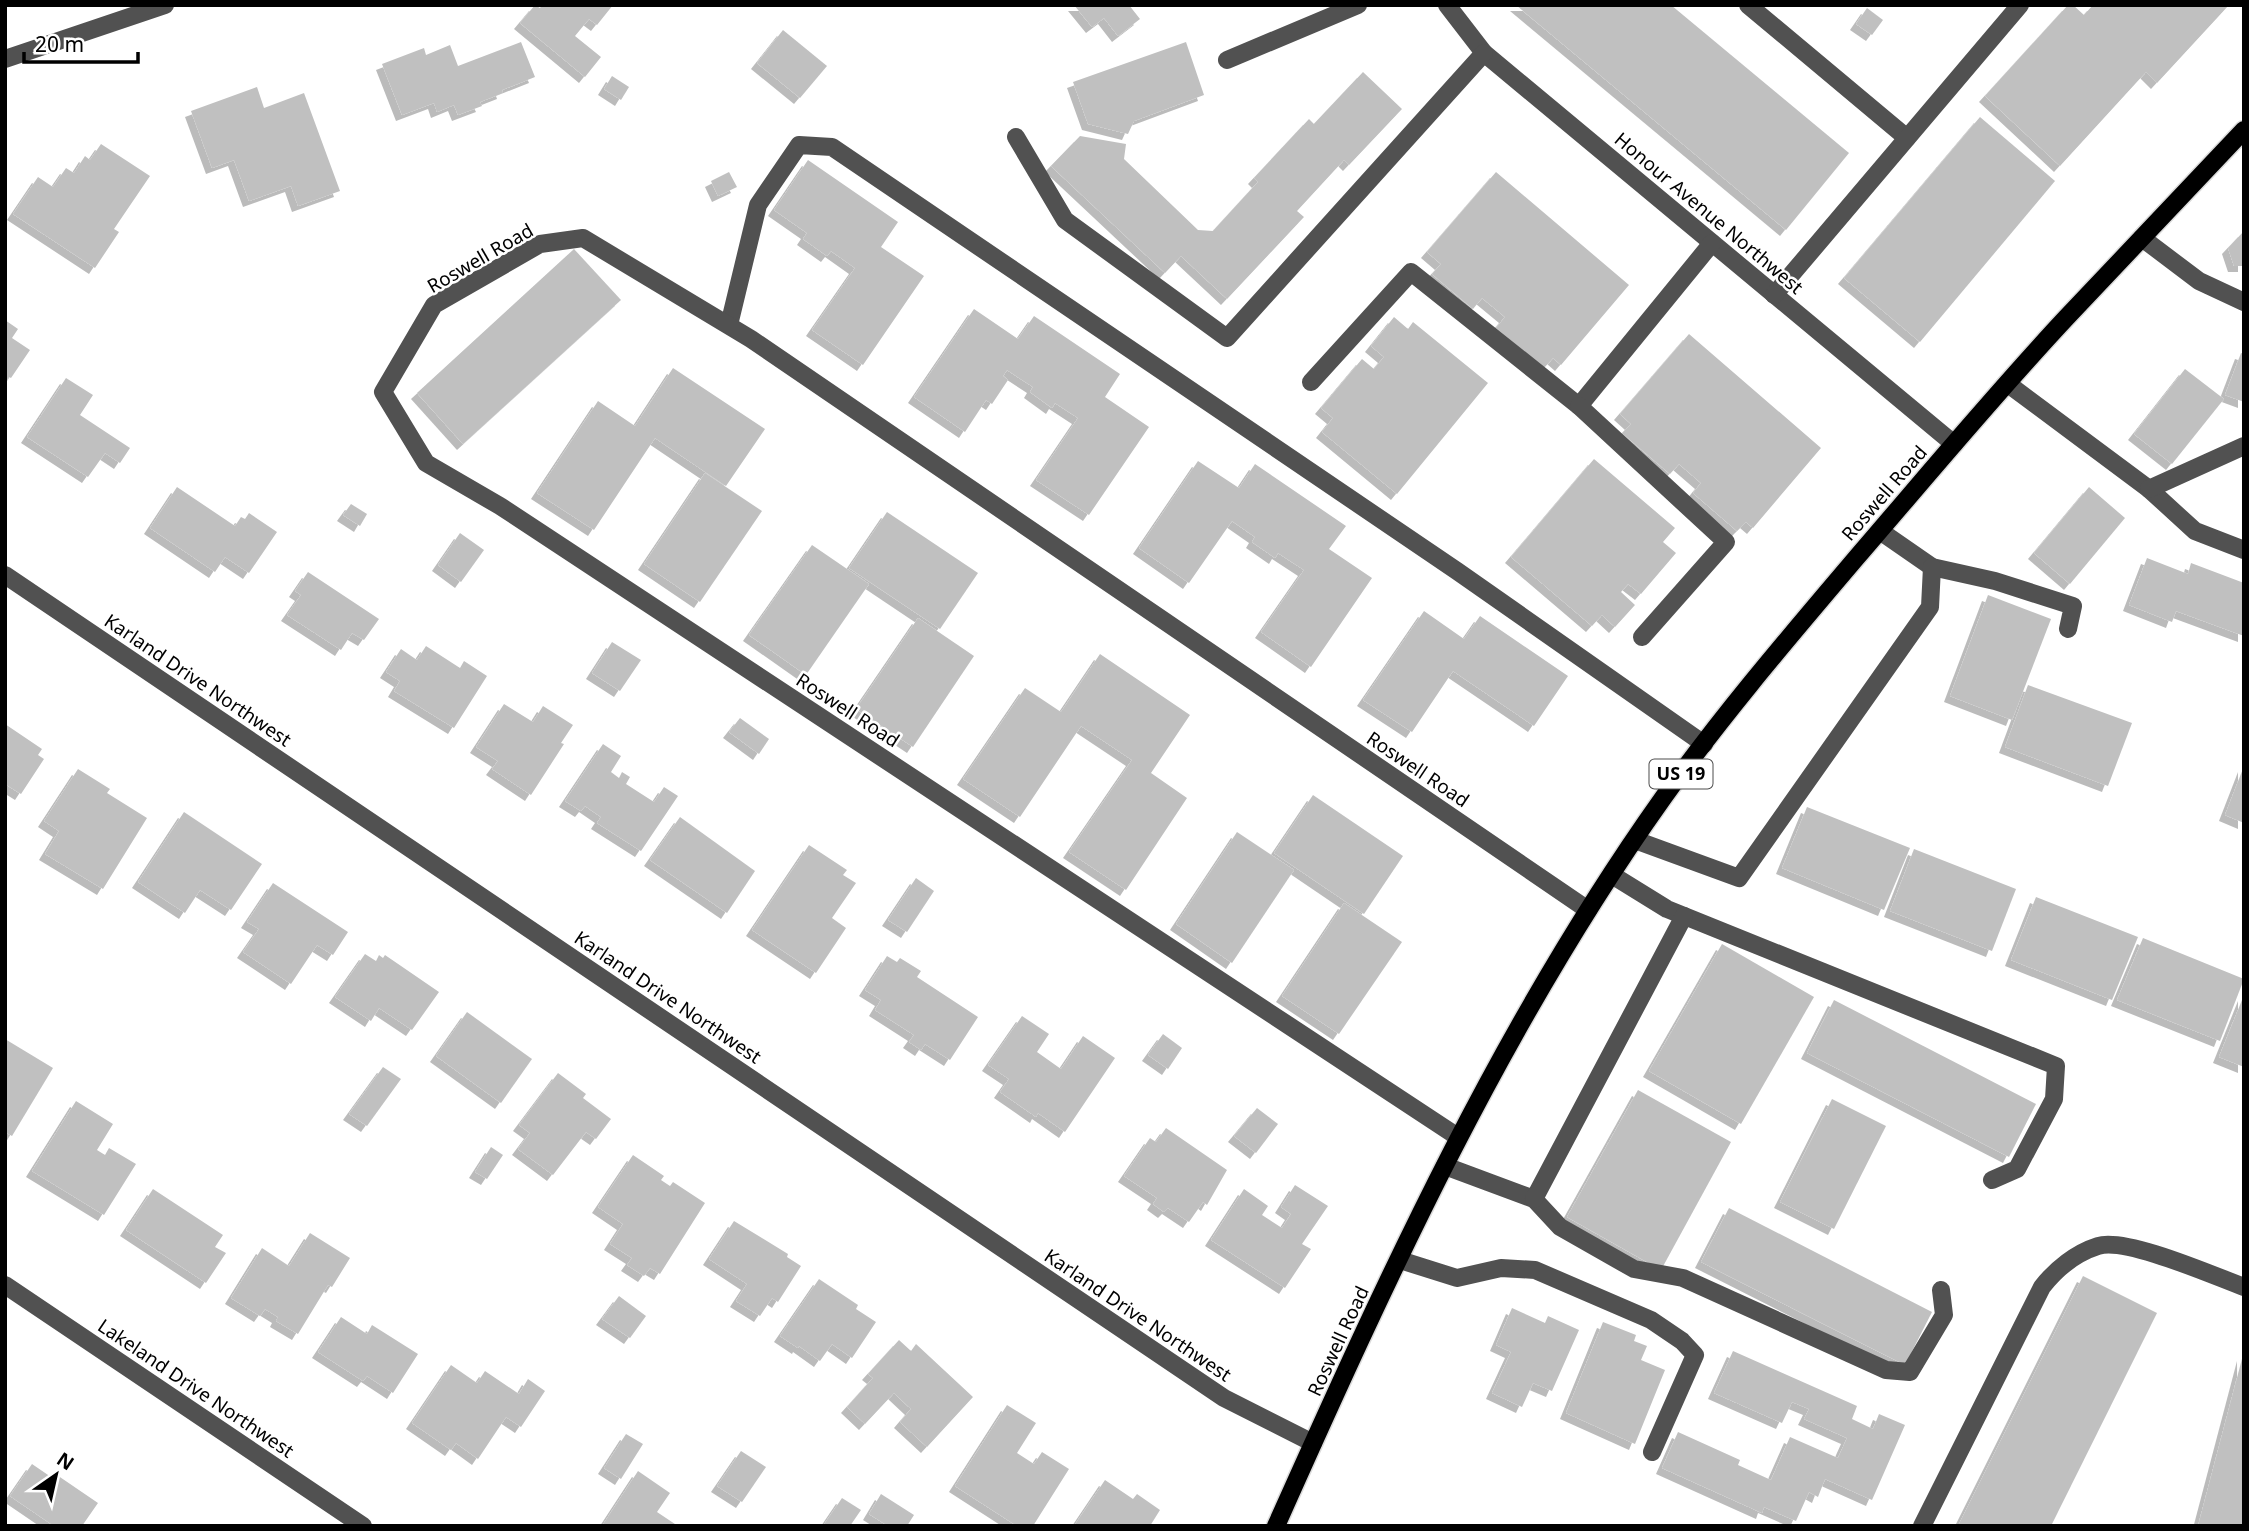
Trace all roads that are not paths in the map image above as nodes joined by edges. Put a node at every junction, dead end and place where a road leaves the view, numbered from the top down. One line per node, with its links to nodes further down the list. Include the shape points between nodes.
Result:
1 (165, 5): 7 (street)
2 (1359, 5): 8 (street)
3 (1447, 5): 6 (street, Honour Avenue Northwest)
4 (1748, 5): 11 (street)
5 (2020, 5): 11 (street)
6 (1484, 53): 10 (street, via 1227,338 1065,220); 13 (street, Honour Avenue Northwest)
7 (5, 59)
8 (1227, 60)
9 (2244, 130): 12 (main road, Roswell Road / US 19)
10 (1016, 137)
11 (1907, 138): 14 (street)
12 (2142, 238): 15 (street, via 2199,281); 18 (main road, Roswell Road / US 19)
13 (1712, 243): 14 (street, Honour Avenue Northwest); 19 (street)
14 (1774, 295): 20 (street, Honour Avenue Northwest)
15 (2244, 302)
16 (729, 326): 29 (street, via 758,205 799,145 832,147); 32 (street, Roswell Road); 34 (street, Roswell Road, via 583,238 540,244 434,304 383,392 426,463 500,506)
17 (1311, 382): 19 (street, via 1411,272)
18 (2008, 384): 20 (main road, Roswell Road / US 19); 22 (street)
19 (1579, 406): 28 (street, via 1726,542)
20 (1954, 444): 23 (main road, Roswell Road / US 19)
21 (2244, 446): 22 (street)
22 (2150, 489): 24 (street, via 2195,531)
23 (1880, 531): 25 (street); 29 (main road, Roswell Road / US 19, via 1743,691)
24 (2244, 550)
25 (1932, 567): 27 (street, via 2073,606); 30 (street, via 1930,607 1739,878)
26 (5, 575): 42 (street, Karland Drive Northwest, via 1224,1398)
27 (2068, 629)
28 (1642, 637)
29 (1704, 744): 30 (main road, Roswell Road / US 19)
30 (1635, 840): 31 (main road, Roswell Road / US 19)
31 (1612, 875): 32 (main road, Roswell Road / US 19); 33 (street)
32 (1588, 910): 34 (main road, Roswell Road / US 19)
33 (1684, 916): 36 (street, via 2056,1066 2054,1099 2017,1169); 37 (street)
34 (1458, 1137): 35 (main road, Roswell Road / US 19)
35 (1445, 1166): 37 (street); 38 (main road, Roswell Road / US 19)
36 (1992, 1180)
37 (1534, 1199): 41 (street, via 1560,1227 1634,1269 1683,1278 1886,1370 1910,1372 1944,1315)
38 (1400, 1260): 42 (main road, Roswell Road / US 19); 43 (street, via 1457,1278 1501,1268 1535,1270 1651,1320 1682,1341 1695,1355)
39 (5, 1286): 44 (street, Lakeland Drive Northwest)
40 (2244, 1287): 46 (street, via 2128,1247 2100,1245 2056,1269 2042,1287)
41 (1941, 1290)
42 (1313, 1443): 45 (main road, Roswell Road / US 19)
43 (1652, 1452)
44 (362, 1526)
45 (1276, 1526)
46 (1922, 1526)

